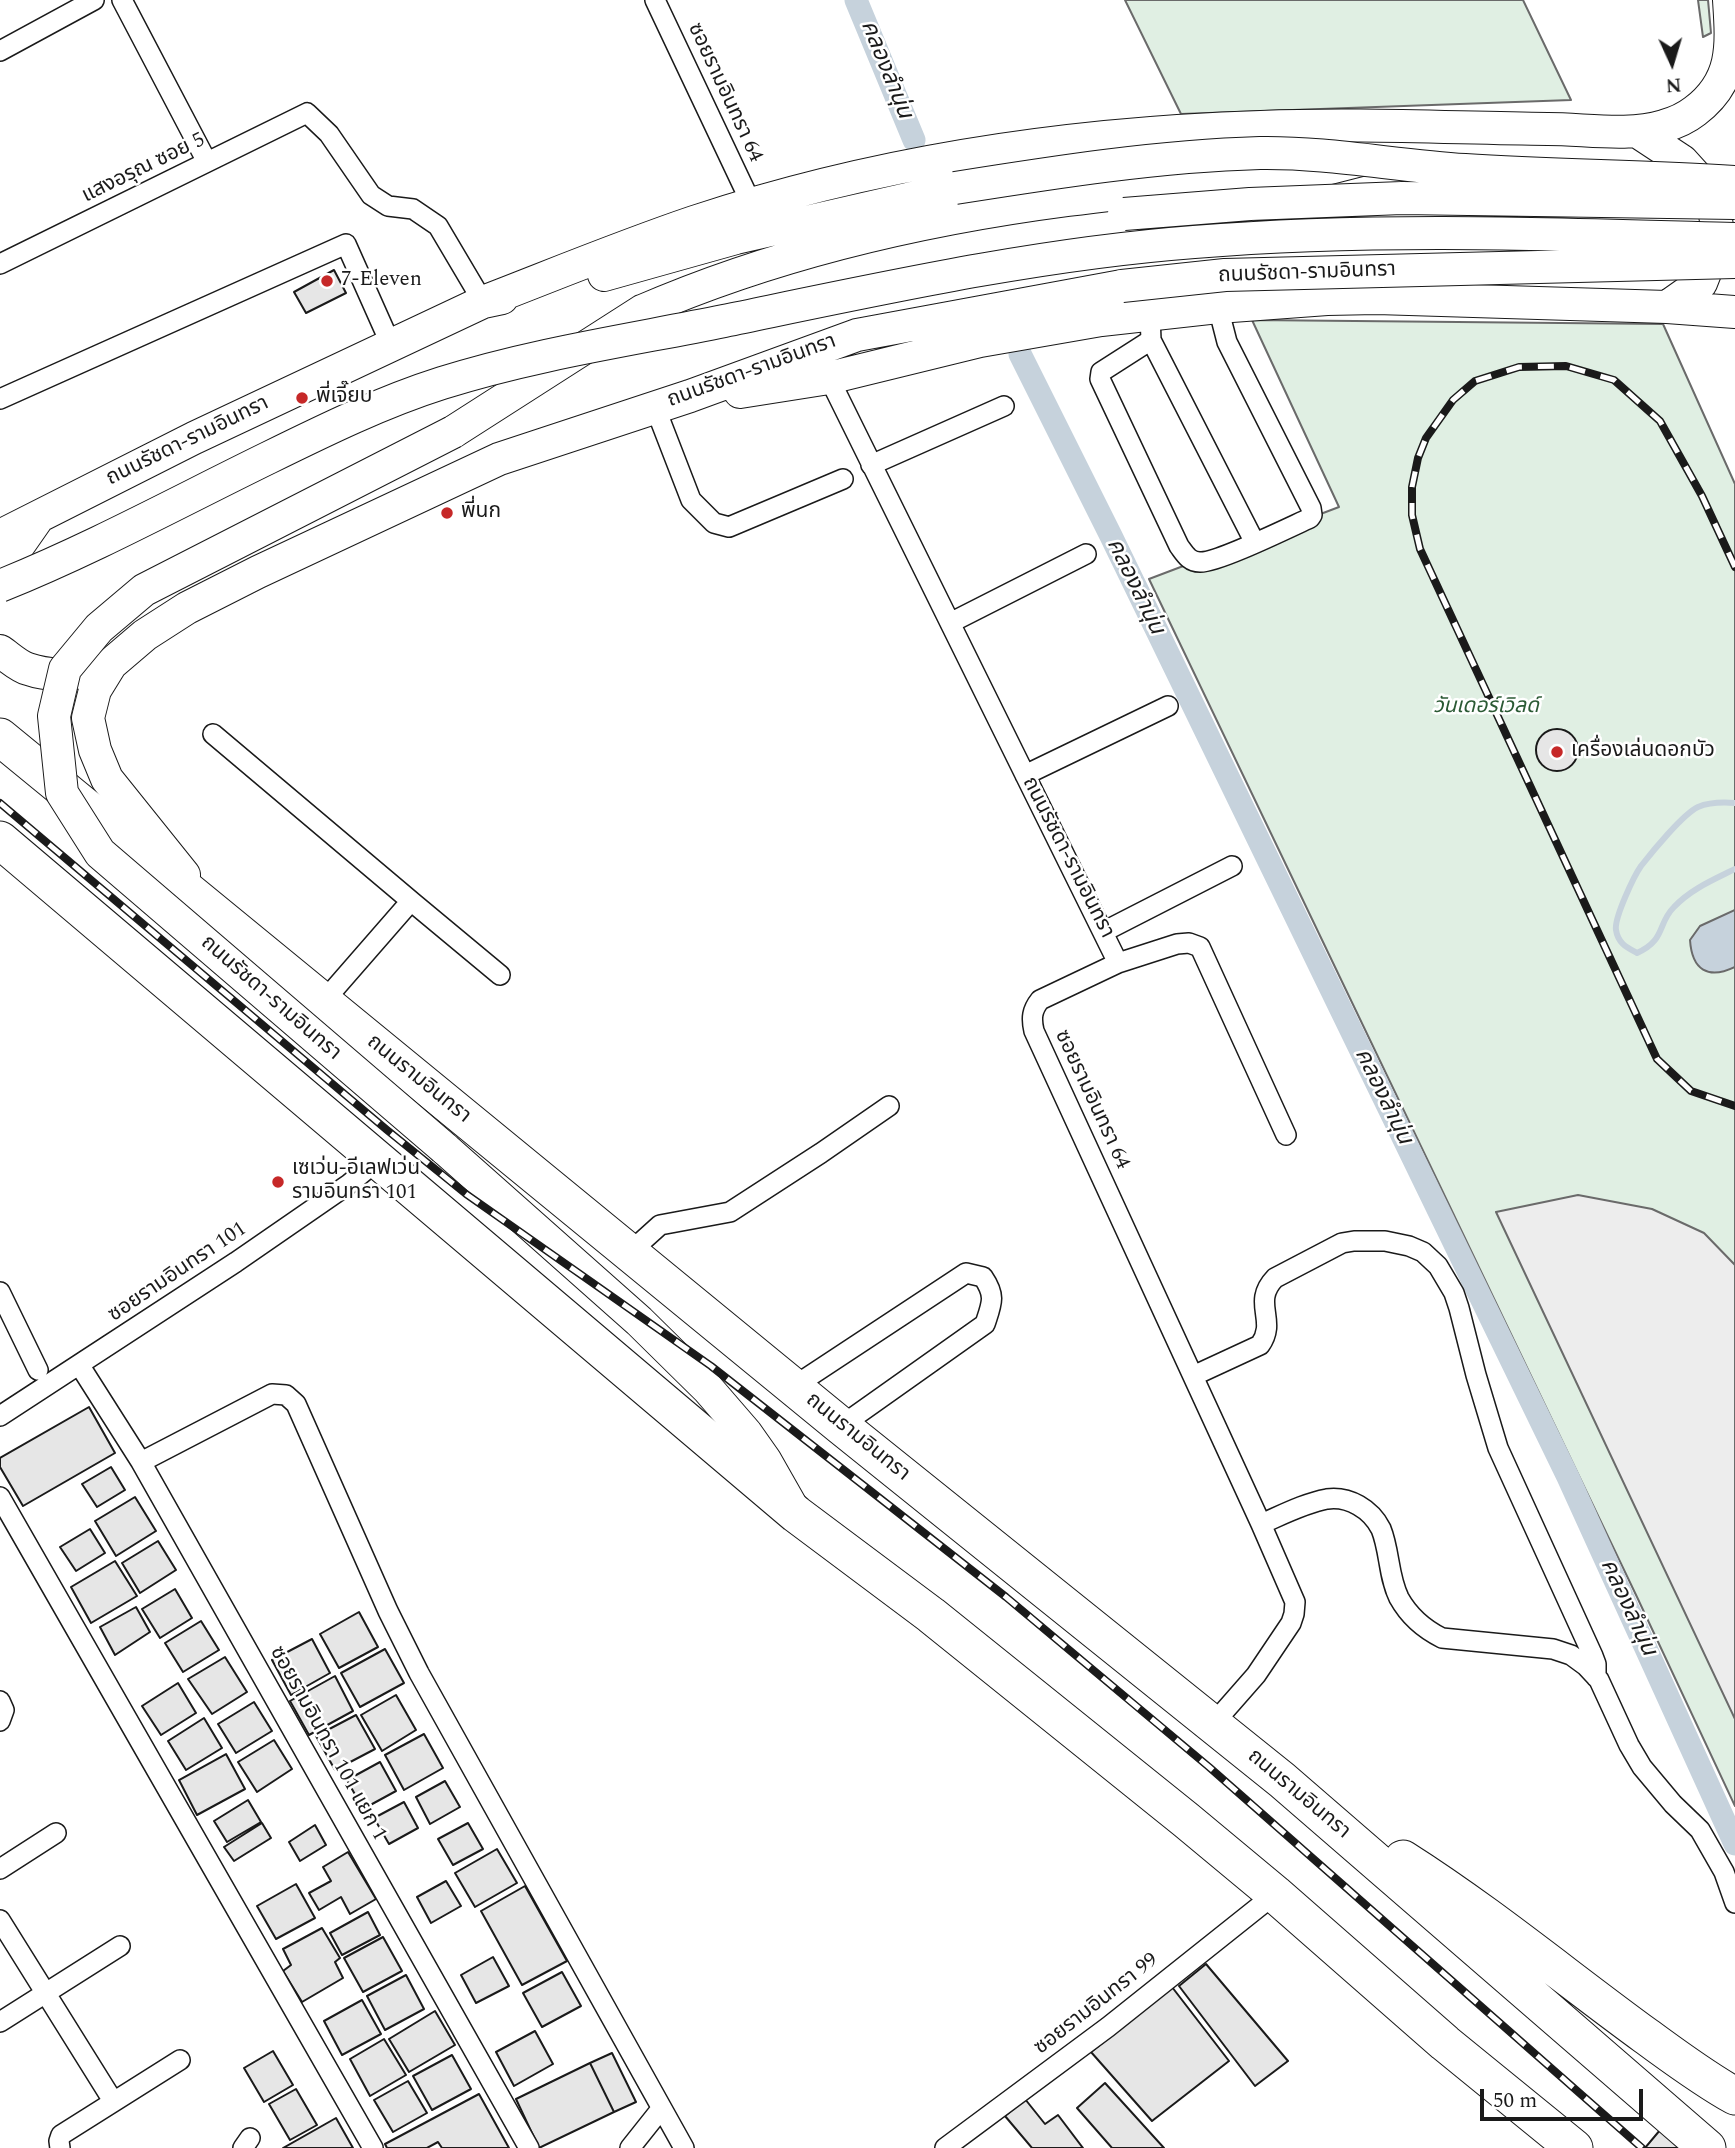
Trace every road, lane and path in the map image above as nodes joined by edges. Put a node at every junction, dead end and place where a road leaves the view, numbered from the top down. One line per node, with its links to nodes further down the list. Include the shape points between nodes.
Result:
1 (94, 0): 5 (street)
2 (122, 0): 8 (street)
3 (655, 0): 11 (street, ซอยรามอินทรา 64)
4 (1729, 0): 7 (main road, via 1728,64 1719,87 1686,117)
5 (0, 51)
6 (1510, 128): 7 (main road); 11 (main road, via 1264,127 1105,137 905,167); 18 (main road, via 1439,138 1285,177 1072,199 905,228 742,272)
7 (1638, 132): 17 (main road, via 1682,160 1710,193 1719,237 1701,283)
8 (207, 162): 14 (street, แสงอรุณ ซอย 5); 15 (street, แสงอรุณ ซอย 5, via 307,113 329,134 371,195 388,206 413,209 438,226)
9 (1735, 182): 15 (main road, ถนนรัชดา-รามอินทรา, bridge, via 1463,170 1347,156 1261,153 1098,166 956,188)
10 (1735, 204): 18 (main road, ถนนรัชดา-รามอินทรา, bridge, via 1402,198 1124,214 922,246)
11 (752, 205): 15 (main road, via 640,241)
12 (1735, 239): 34 (main road, ถนนรัชดา-รามอินทรา, bridge, via 1425,233 1192,242 1009,266 565,352 384,403)
13 (1735, 262): 23 (main road, ถนนรัชดา-รามอินทรา, bridge, via 1225,275 1122,286 857,335)
14 (0, 264)
15 (483, 302): 21 (main road, ถนนรัชดา-รามอินทรา)
16 (1218, 307): 17 (main road, via 1377,298); 20 (main road); 31 (street, via 1227,342 1312,512 1310,518)
17 (1667, 307): 19 (main road)
18 (642, 311): 63 (main road, ถนนรัชดา-รามอินทรา, bridge, via 453,432 144,590 99,628 65,669 54,716 61,793 100,853 639,1321 746,1433)
19 (1735, 312)
20 (1150, 327): 22 (main road, via 1101,320 979,341); 31 (street); 31 (street, via 1101,372 1100,379 1179,546 1190,560 1201,563)
21 (391, 345): 24 (street, via 346,244); 29 (main road, ถนนรัชดา-รามอินทรา)
22 (829, 378): 23 (main road); 27 (street, ถนนรัชดา-รามอินทรา)
23 (690, 396): 26 (main road, ถนนรัชดา-รามอินทรา)
24 (0, 399)
25 (1003, 406): 27 (street)
26 (654, 407): 28 (street, via 691,500 714,523 729,527); 37 (main road, ถนนรัชดา-รามอินทรา, via 499,459 258,572 187,608)
27 (872, 465): 35 (street, ถนนรัชดา-รามอินทรา)
28 (843, 479)
29 (37, 518): 30 (main road, ถนนรัชดา-รามอินทรา); 33 (main road)
30 (0, 536)
31 (1255, 542)
32 (1086, 554): 35 (street)
33 (0, 572)
34 (0, 586)
35 (950, 622): 41 (street, ถนนรัชดา-รามอินทรา)
36 (0, 651): 37 (main road, via 26,669 50,674 75,674)
37 (111, 664): 45 (main road, ถนนรัชดา-รามอินทรา, via 95,690 88,718 99,760 107,779)
38 (1168, 706): 41 (street)
39 (213, 734): 44 (street)
40 (0, 737): 45 (highway, ถนนรามอินทรา)
41 (1025, 775): 46 (street, ถนนรัชดา-รามอินทรา)
42 (0, 839): 52 (highway)
43 (1232, 866): 46 (street)
44 (411, 901): 48 (street); 49 (street)
45 (209, 907): 49 (highway, ถนนรามอินทรา)
46 (1103, 932): 47 (street, ถนนรัชดา-รามอินทรา)
47 (1118, 962): 51 (street, ซอยรามอินทรา 64, via 1177,944 1199,947); 57 (street, ซอยรามอินทรา 64, via 1040,1000 1031,1021)
48 (500, 975)
49 (323, 1002): 53 (highway, ถนนรามอินทรา)
50 (889, 1106): 53 (street, via 730,1212 660,1225)
51 (1286, 1135)
52 (377, 1161): 55 (street, ซอยรามอินทรา 101); 63 (highway)
53 (629, 1253): 58 (highway, ถนนรามอินทรา)
54 (0, 1292): 56 (street)
55 (80, 1366): 59 (street, ซอยรามอินทรา 101); 61 (street, ซอยรามอินทรา 101 แยก 1)
56 (38, 1370)
57 (1193, 1376): 64 (street, ซอยรามอินทรา 64); 65 (street, via 1259,1345 1267,1329 1265,1293 1275,1278 1342,1243 1385,1241 1423,1252 1438,1266 1454,1293 1498,1448 1593,1657)
58 (793, 1387): 60 (highway, ถนนรามอินทรา); 60 (street, via 966,1273 983,1277 991,1288 993,1303 985,1324)
59 (0, 1416)
60 (841, 1426): 68 (highway, ถนนรามอินทรา)
61 (141, 1462): 81 (street, via 272,1394 286,1395 296,1404 419,1673); 85 (street, ซอยรามอินทรา 101 แยก 1)
62 (0, 1497): 84 (street)
63 (796, 1514): 72 (highway, via 931,1615)
64 (1261, 1524): 65 (street, via 1312,1503 1345,1499 1374,1519 1399,1597 1428,1631 1442,1638 1553,1649 1571,1656); 68 (street, ซอยรามอินทรา 64, via 1295,1602 1294,1614 1256,1675)
65 (1597, 1677): 73 (street, via 1642,1767 1705,1838)
66 (0, 1701): 67 (street, via 4,1710)
67 (0, 1721)
68 (1213, 1724): 69 (highway, ถนนรามอินทรา)
69 (1282, 1780): 79 (highway, via 1493,1920 1620,2017); 82 (highway, ถนนรามอินทรา)
70 (56, 1833): 71 (street)
71 (0, 1869)
72 (1275, 1894): 88 (street, ซอยรามอินทรา 99, via 1108,2027); 89 (highway)
73 (1735, 1903)
74 (0, 1920): 76 (street)
75 (120, 1946): 76 (street)
76 (45, 1993): 77 (street); 80 (street)
77 (0, 2022)
78 (180, 2060): 80 (street)
79 (1735, 2096)
80 (113, 2101): 83 (street, via 61,2135)
81 (661, 2109): 86 (street); 87 (street)
82 (1664, 2110): 90 (highway, ถนนรามอินทรา); 91 (highway)
83 (60, 2148)
84 (373, 2148)
85 (529, 2148)
86 (630, 2148)
87 (684, 2148)
88 (945, 2148)
89 (1574, 2148)
90 (1707, 2148)
91 (1726, 2148)

